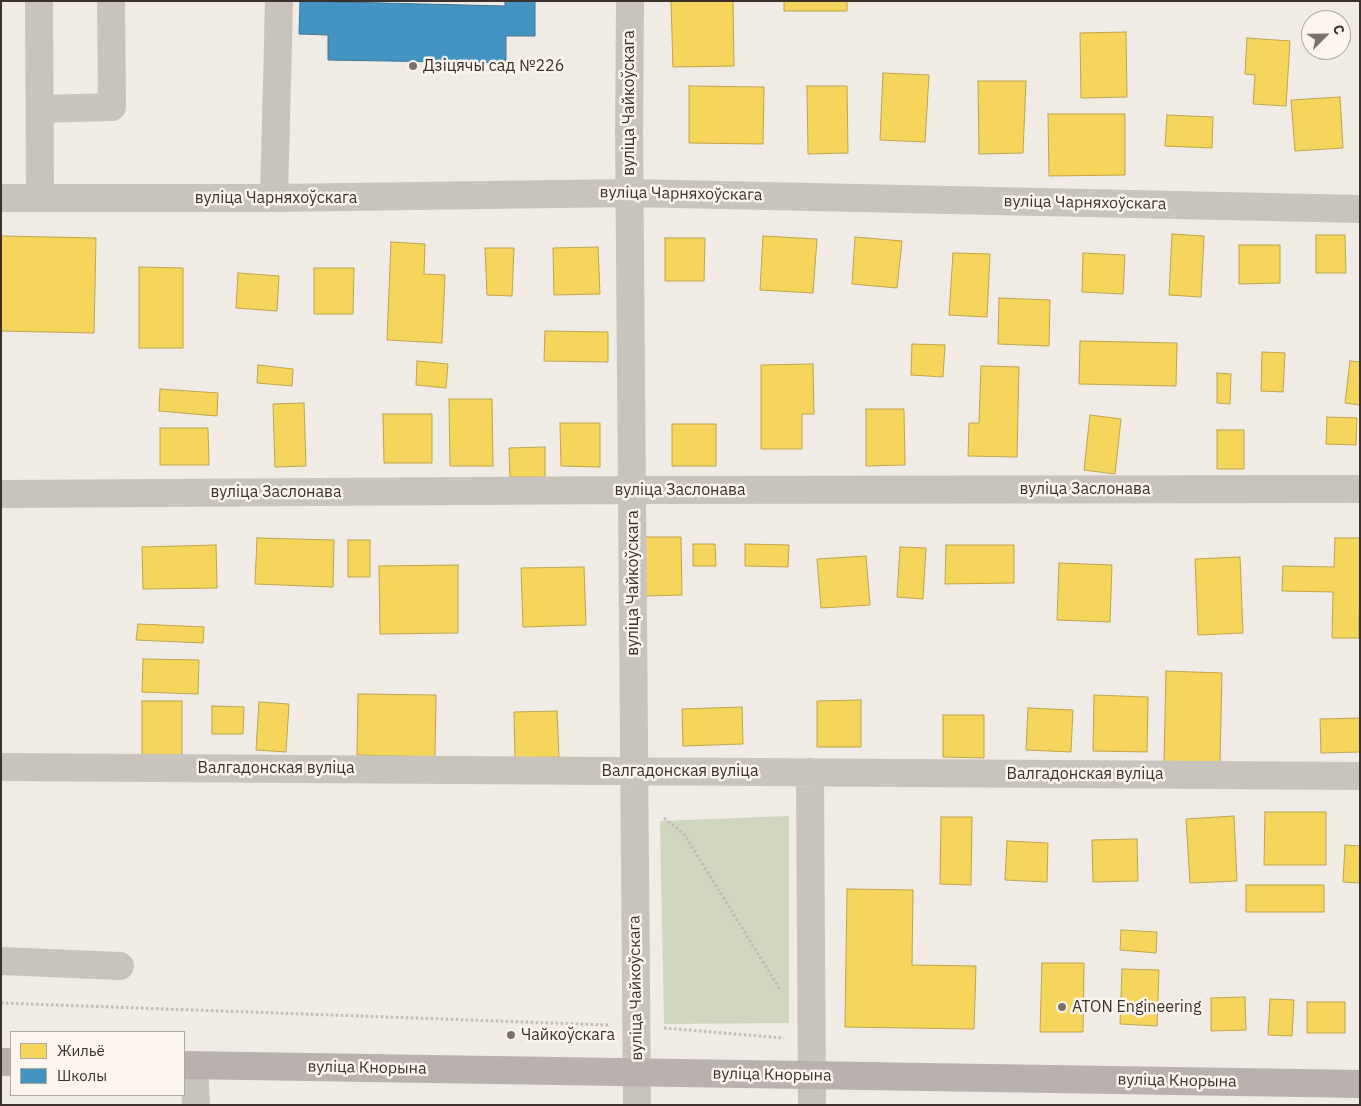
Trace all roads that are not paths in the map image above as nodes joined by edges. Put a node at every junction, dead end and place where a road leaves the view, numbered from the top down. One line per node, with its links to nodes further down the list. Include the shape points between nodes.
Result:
1 (39, 1): 5 (street)
2 (111, 1): 5 (street, via 112,108)
3 (279, 1): 9 (street)
4 (630, 1): 6 (street, вуліца Чайкоўскага)
5 (40, 109): 8 (street)
6 (629, 193): 9 (street, вуліца Чарняхоўскага); 10 (street, вуліца Чарняхоўскага); 12 (street, вуліца Чайкоўскага)
7 (1, 198): 8 (street, вуліца Чарняхоўскага)
8 (40, 198): 9 (street, вуліца Чарняхоўскага)
9 (274, 198)
10 (1360, 209)
11 (1360, 489): 12 (street, вуліца Заслонава)
12 (632, 490): 13 (street, вуліца Заслонава); 17 (street, вуліца Чайкоўскага)
13 (1, 494)
14 (1, 766): 17 (street, Валгадонская вуліца)
15 (810, 772): 16 (street, Валгадонская вуліца); 17 (street, Валгадонская вуліца); 22 (street)
16 (1360, 776)
17 (634, 783): 21 (street, вуліца Чайкоўскага)
18 (1, 960): 19 (street)
19 (120, 966)
20 (189, 1065): 21 (main road, вуліца Кнорына); 24 (street)
21 (637, 1072): 22 (main road, вуліца Кнорына); 25 (street, вуліца Чайкоўскага)
22 (812, 1075): 23 (main road, вуліца Кнорына); 26 (street)
23 (1360, 1084)
24 (196, 1105)
25 (637, 1105)
26 (812, 1105)

